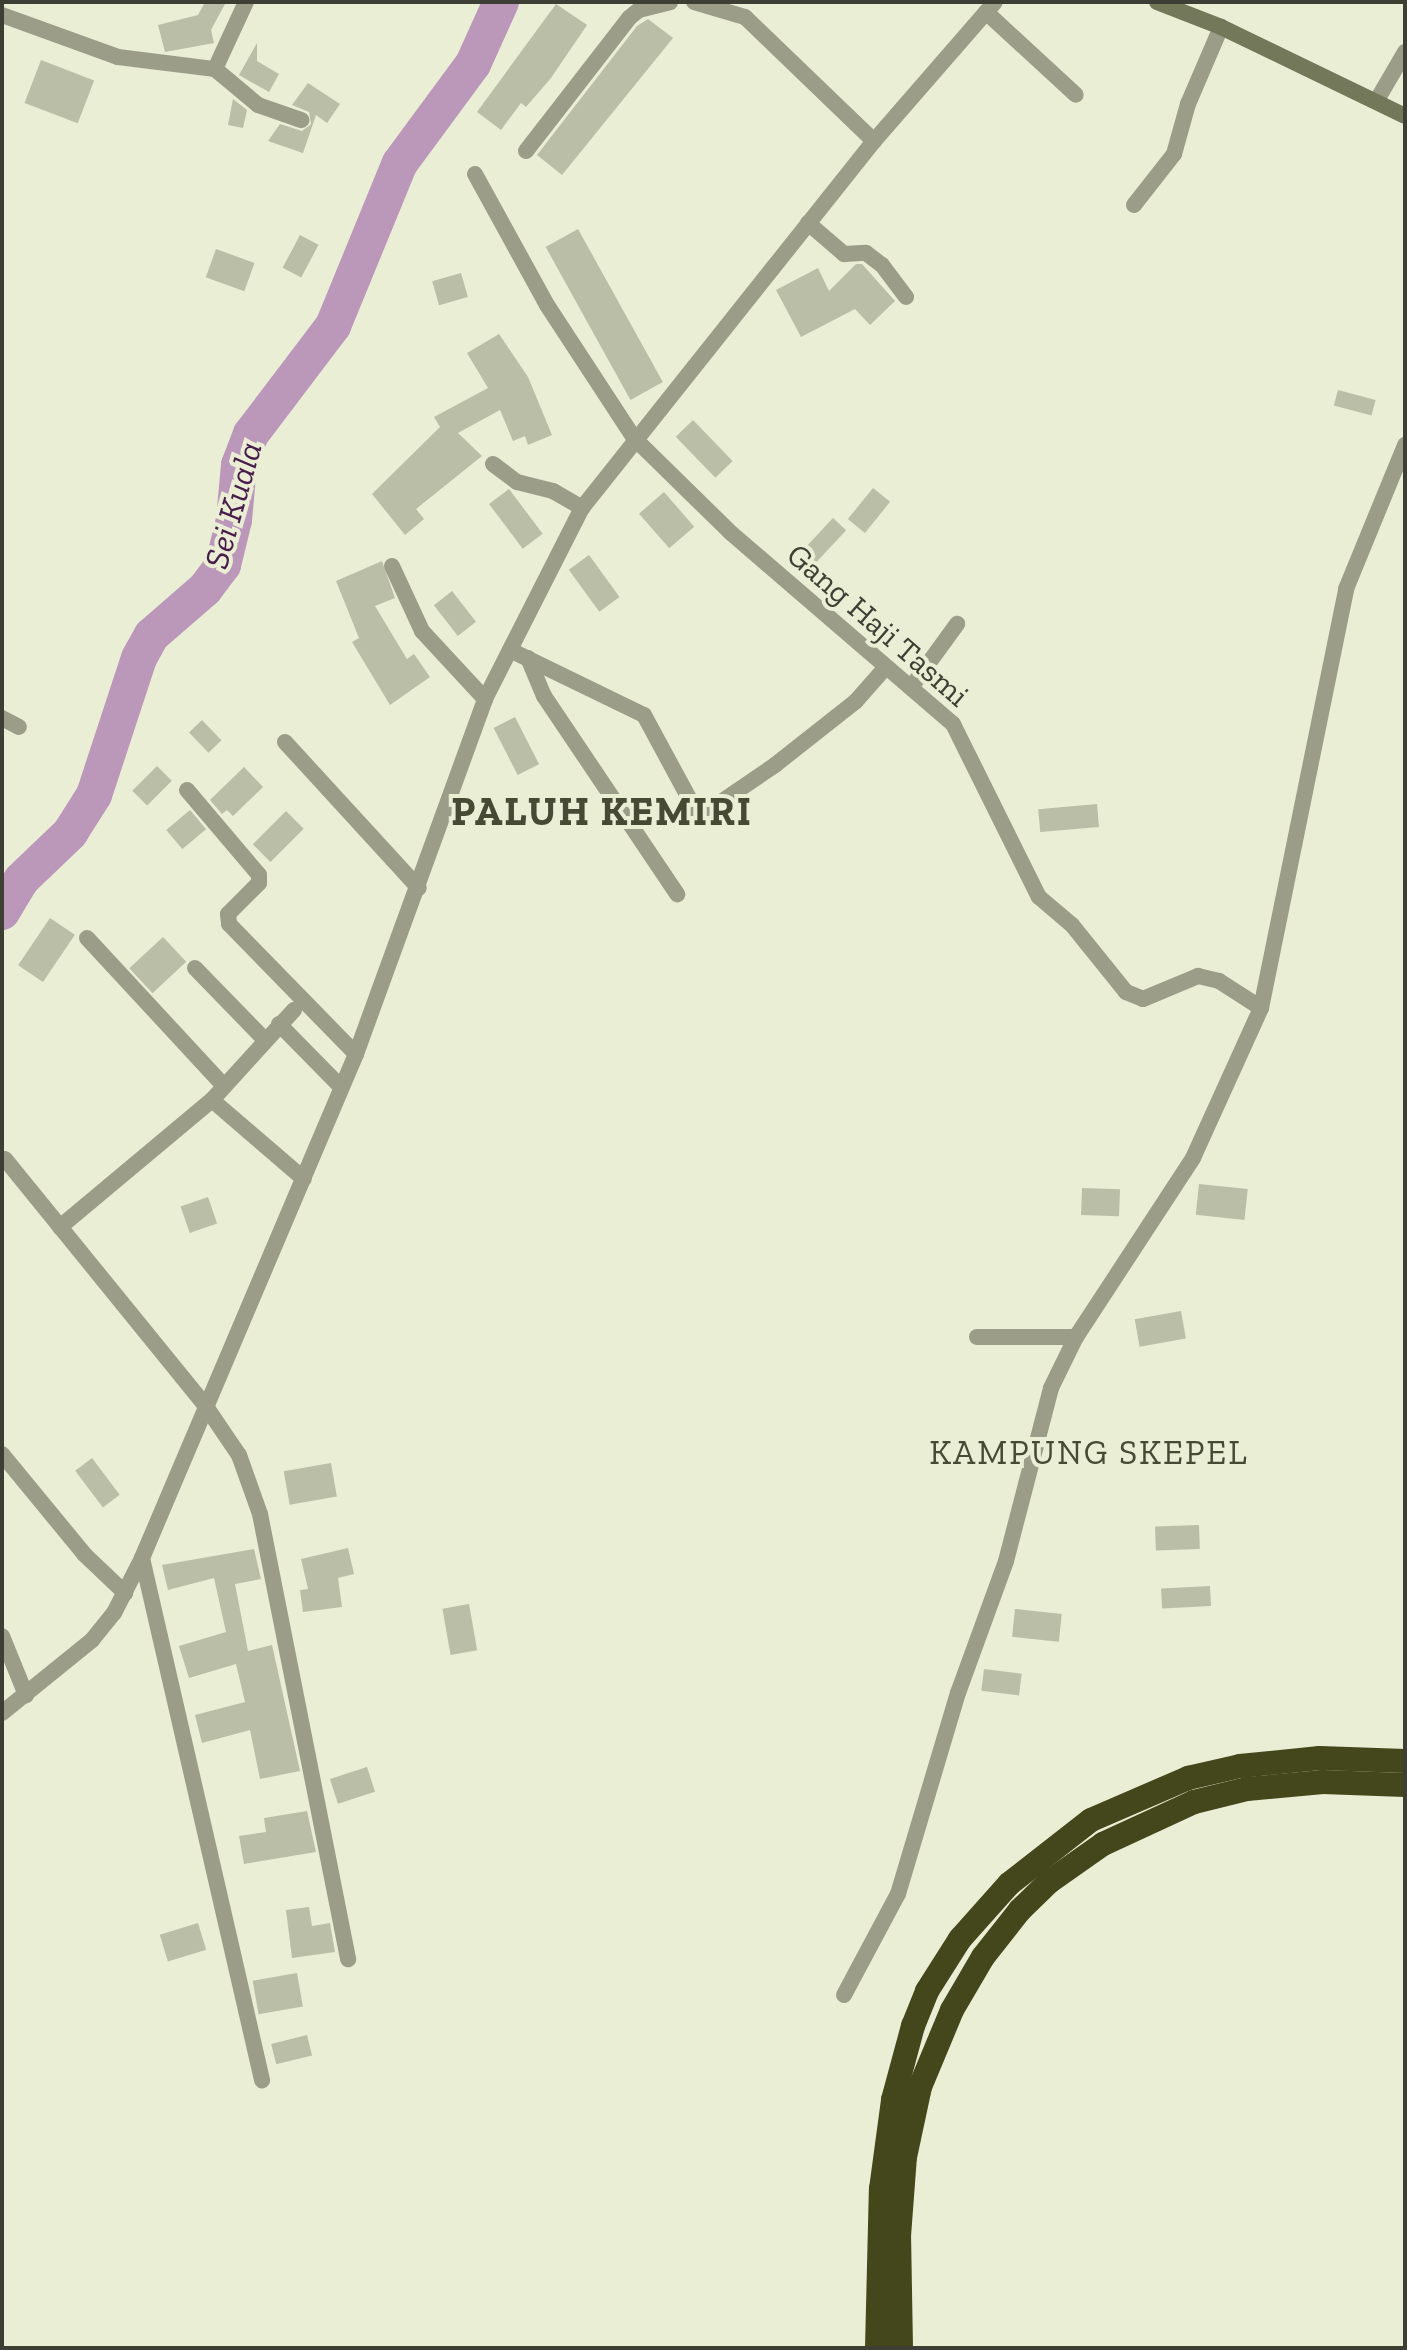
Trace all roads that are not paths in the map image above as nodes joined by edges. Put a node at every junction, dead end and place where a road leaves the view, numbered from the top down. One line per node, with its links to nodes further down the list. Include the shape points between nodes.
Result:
1 (246, 2): 9 (street)
2 (670, 2): 15 (street, via 629,18)
3 (694, 2): 14 (street, via 745,17)
4 (1157, 2): 7 (main road)
5 (990, 7): 10 (street); 14 (street)
6 (2, 15): 9 (street, via 118,57)
7 (1221, 27): 11 (main road); 17 (street, via 1188,104 1174,154)
8 (1405, 52): 11 (street)
9 (215, 69): 13 (street, via 258,105)
10 (1076, 95)
11 (1377, 100): 12 (main road)
12 (1405, 116)
13 (301, 120)
14 (874, 141): 18 (street)
15 (526, 151)
16 (475, 174): 20 (street, Gang Haji Tasmi, via 547,305)
17 (1134, 205)
18 (808, 223): 19 (street, via 844,254 866,253 874,259); 20 (street)
19 (906, 297)
20 (634, 438): 23 (street); 28 (street, Gang Haji Tasmi, via 731,533)
21 (1405, 445): 39 (street, via 1346,589)
22 (493, 464): 23 (street, via 517,482 553,491)
23 (582, 508): 26 (street)
24 (392, 566): 30 (street, via 422,631)
25 (957, 624): 29 (street)
26 (510, 650): 27 (street); 30 (street)
27 (528, 658): 28 (street, via 644,715 696,811 715,806 775,765 856,701); 36 (street, via 544,696)
28 (885, 668): 29 (street, Gang Haji Tasmi)
29 (912, 686): 39 (street, Gang Haji Tasmi, via 953,724 1039,897 1072,925 1126,992 1143,999 1207,977)
30 (485, 699): 35 (street)
31 (2, 718): 32 (street)
32 (19, 727)
33 (285, 742): 35 (street)
34 (187, 790): 43 (street, via 259,875 259,883 228,914 229,924)
35 (419, 888): 43 (street)
36 (677, 894)
37 (87, 938): 44 (street)
38 (195, 968): 42 (street)
39 (1261, 1008): 51 (street, via 1193,1158)
40 (294, 1010): 41 (street)
41 (279, 1024): 42 (street); 45 (street)
42 (265, 1040): 44 (street)
43 (356, 1054): 45 (street)
44 (224, 1086): 46 (street)
45 (341, 1087): 48 (street)
46 (212, 1100): 48 (street); 49 (street)
47 (5, 1159): 49 (street)
48 (304, 1179): 52 (street)
49 (60, 1227): 52 (street)
50 (977, 1337): 51 (street)
51 (1076, 1337): 62 (street, via 1051,1388 1006,1561 958,1693 898,1894)
52 (207, 1408): 54 (street); 61 (street, via 239,1455 260,1514)
53 (2, 1454): 55 (street, via 84,1554)
54 (142, 1558): 55 (street); 63 (street)
55 (125, 1593): 57 (street, via 92,1640)
56 (2, 1636): 57 (street)
57 (26, 1695): 58 (street)
58 (2, 1713)
59 (1405, 1761): 64 (highway, via 1320,1758 1240,1766 1188,1778 1091,1820 1009,1884 960,1939 927,1991 913,2026 893,2100 881,2189)
60 (1405, 1785): 65 (highway, via 1323,1782 1247,1789 1194,1802 1103,1844 1020,1910 983,1957 952,2010 920,2087 905,2157 899,2236)
61 (348, 1959)
62 (844, 1995)
63 (262, 2080)
64 (877, 2348)
65 (901, 2348)

